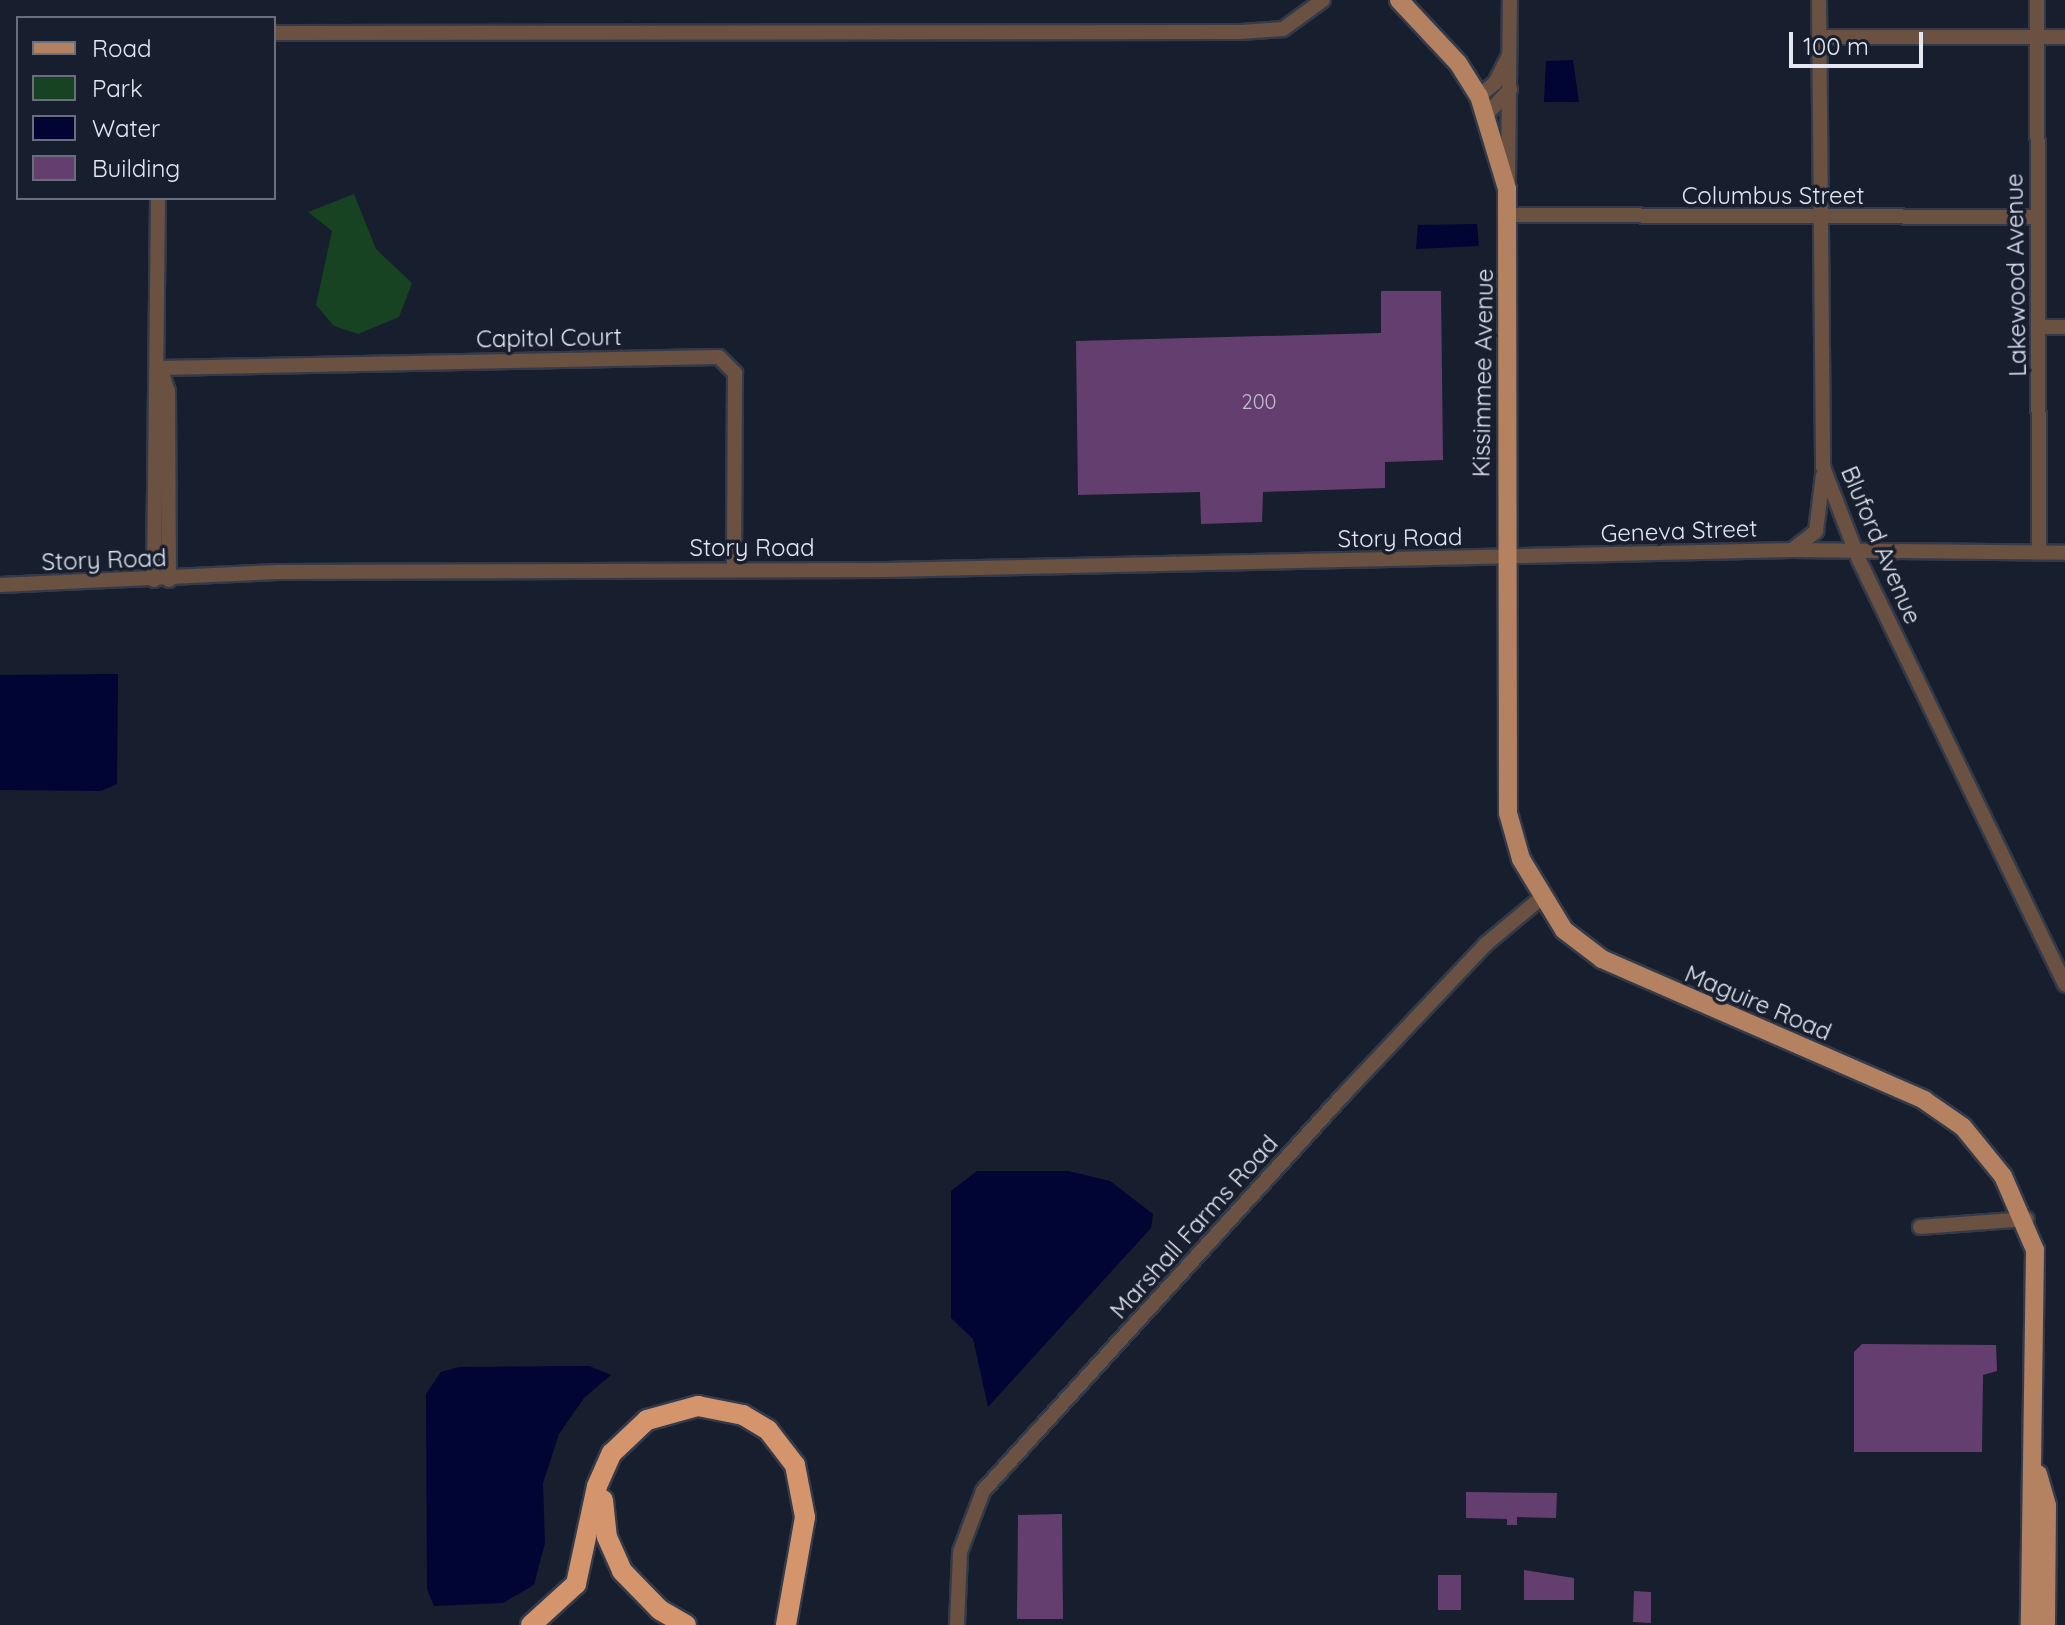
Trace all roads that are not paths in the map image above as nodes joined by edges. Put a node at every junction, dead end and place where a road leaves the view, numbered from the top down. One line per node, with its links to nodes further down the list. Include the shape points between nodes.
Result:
1 (1323, 0): 7 (street, via 1283,29 1241,32)
2 (1399, 0): 13 (main road, via 1458,63)
3 (1510, 0): 11 (street, Kissimmee Avenue)
4 (1819, 0): 8 (street, Bluford Avenue)
5 (1826, 0): 8 (street, Bluford Avenue)
6 (2037, 0): 9 (street, Lakewood Avenue)
7 (276, 33)
8 (1822, 37): 9 (street); 19 (street, Bluford Avenue)
9 (2036, 37): 10 (street); 18 (street, Lakewood Avenue)
10 (2065, 37)
11 (1510, 47): 12 (street, Kissimmee Avenue); 13 (street, Kissimmee Avenue, via 1506,68)
12 (1512, 82): 14 (street, via 1506,99); 15 (street, Kissimmee Avenue)
13 (1479, 96): 14 (main road, Kissimmee Avenue)
14 (1487, 114): 15 (main road, Kissimmee Avenue)
15 (1507, 189): 17 (main road, Kissimmee Avenue)
16 (158, 200): 22 (street)
17 (1509, 215): 19 (street, Columbus Street); 28 (main road, Kissimmee Avenue)
18 (2037, 217): 19 (street, Columbus Street); 20 (street, Lakewood Avenue)
19 (1822, 220): 23 (street, Bluford Avenue)
20 (2040, 327): 21 (street); 26 (street, Lakewood Avenue)
21 (2065, 327)
22 (160, 368): 29 (street, Capitol Court, via 719,357 735,373); 30 (street, via 168,391)
23 (1823, 467): 24 (street, Bluford Avenue); 25 (street, via 1816,531)
24 (1855, 549): 25 (street, Geneva Street); 26 (street, Geneva Street); 33 (street, Bluford Avenue)
25 (1792, 550): 28 (street, Geneva Street)
26 (2039, 550): 27 (street, Geneva Street)
27 (2065, 553)
28 (1505, 558): 29 (street, Story Road); 32 (main road, Maguire Road, via 1508,813)
29 (734, 570): 30 (street, Story Road, via 357,577 278,572)
30 (161, 580): 31 (street, Story Road)
31 (0, 585)
32 (1540, 899): 34 (main road, Maguire Road, via 1564,930 1640,980 1943,1112 1981,1146); 41 (street, Marshall Farms Road, via 1486,944 1346,1092 983,1491 960,1552)
33 (2065, 985)
34 (2027, 1219): 35 (street); 36 (main road, Maguire Road, via 2035,1250)
35 (1920, 1227)
36 (2035, 1464): 42 (main road, Maguire Road); 43 (main road, Maguire Road, via 2047,1506)
37 (531, 1625): 40 (highway, via 576,1584 597,1486 612,1453 647,1420 698,1406 743,1415 768,1430 795,1465 805,1517)
38 (686, 1625): 39 (highway, via 660,1610 622,1571 607,1537 603,1501 610,1473 634,1439 661,1422 703,1414 756,1432 789,1473 798,1515)
39 (777, 1625)
40 (786, 1625)
41 (957, 1625)
42 (2030, 1625)
43 (2046, 1625)

